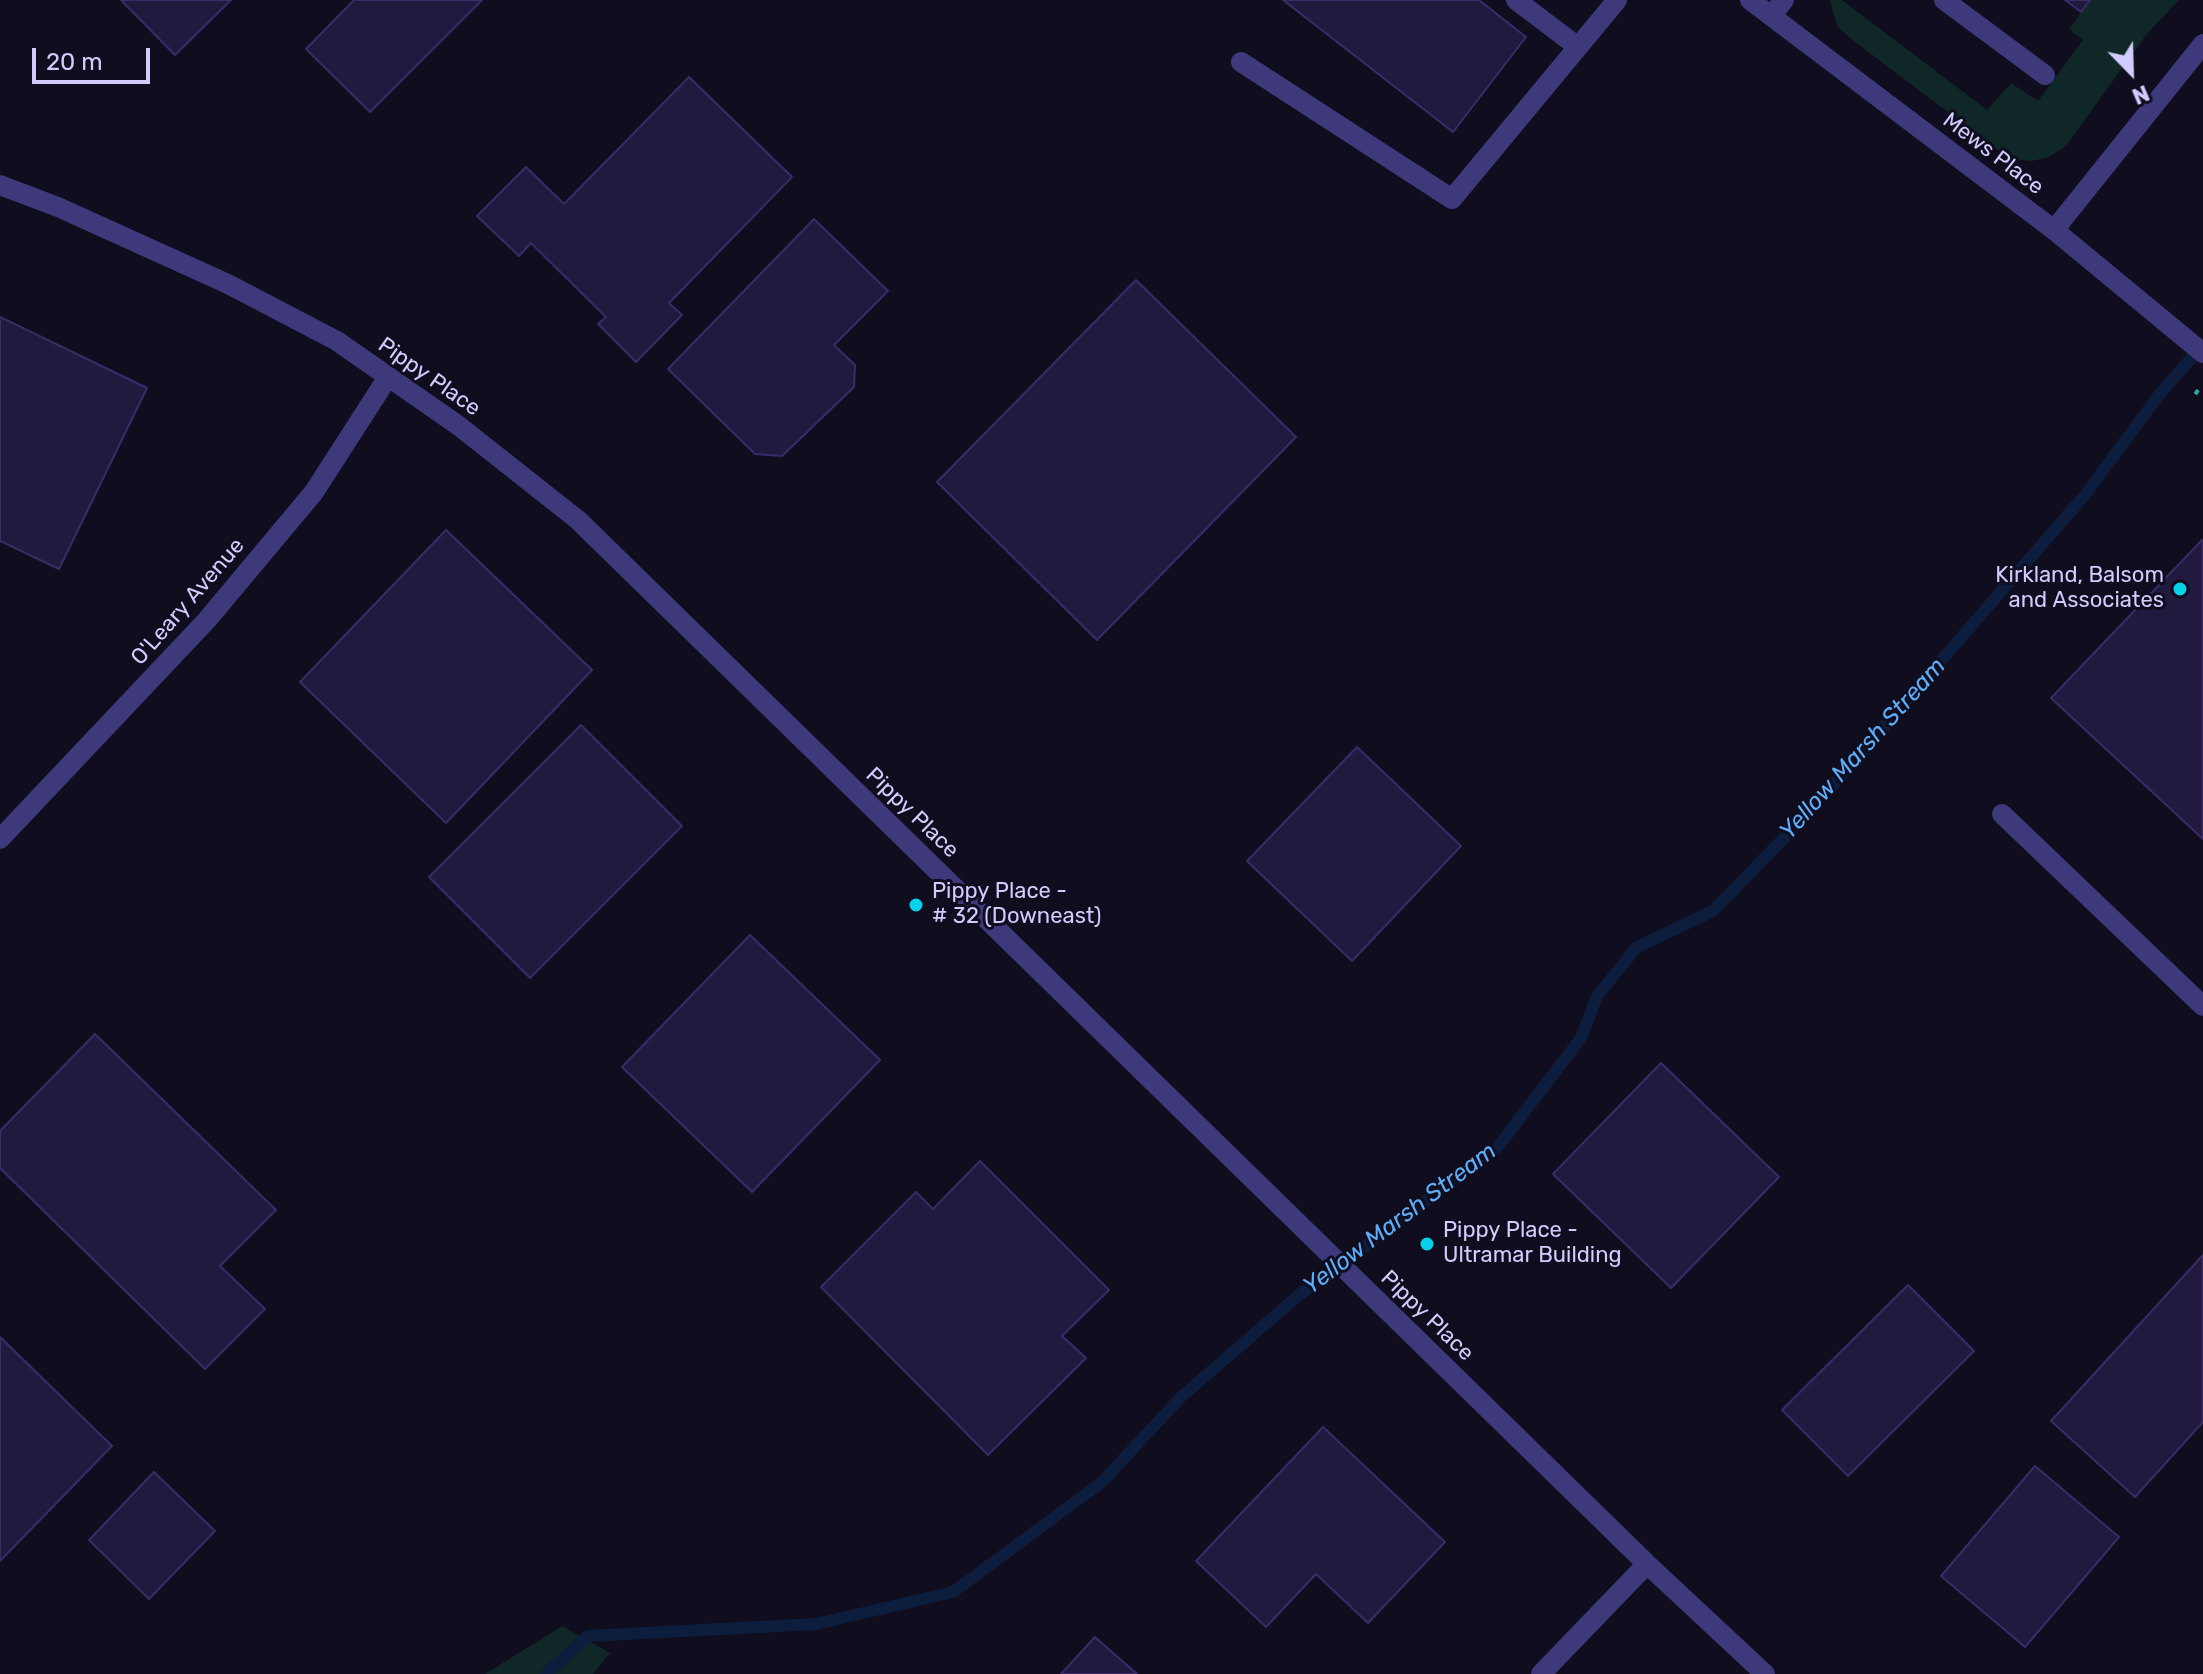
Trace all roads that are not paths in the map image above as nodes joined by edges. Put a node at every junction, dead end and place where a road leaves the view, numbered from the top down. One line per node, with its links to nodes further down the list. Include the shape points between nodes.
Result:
1 (1516, 0): 7 (street)
2 (1617, 0): 7 (street)
3 (1750, 0): 5 (street, Mews Place)
4 (1944, 0): 9 (street)
5 (1777, 8): 11 (street, Mews Place)
6 (2203, 44): 11 (street)
7 (1578, 47): 8 (street, via 1452,199)
8 (1241, 62)
9 (2045, 75)
10 (0, 185): 13 (street, Pippy Place, via 228,284 337,341)
11 (2054, 230): 12 (street, Mews Place)
12 (2203, 353)
13 (388, 377): 15 (street, O'Leary Avenue, via 314,492 207,620); 17 (street, Pippy Place, via 578,520)
14 (2002, 814): 16 (street)
15 (0, 839)
16 (2203, 1006)
17 (1647, 1564): 18 (street); 19 (street, Pippy Place)
18 (1541, 1674)
19 (1765, 1674)

